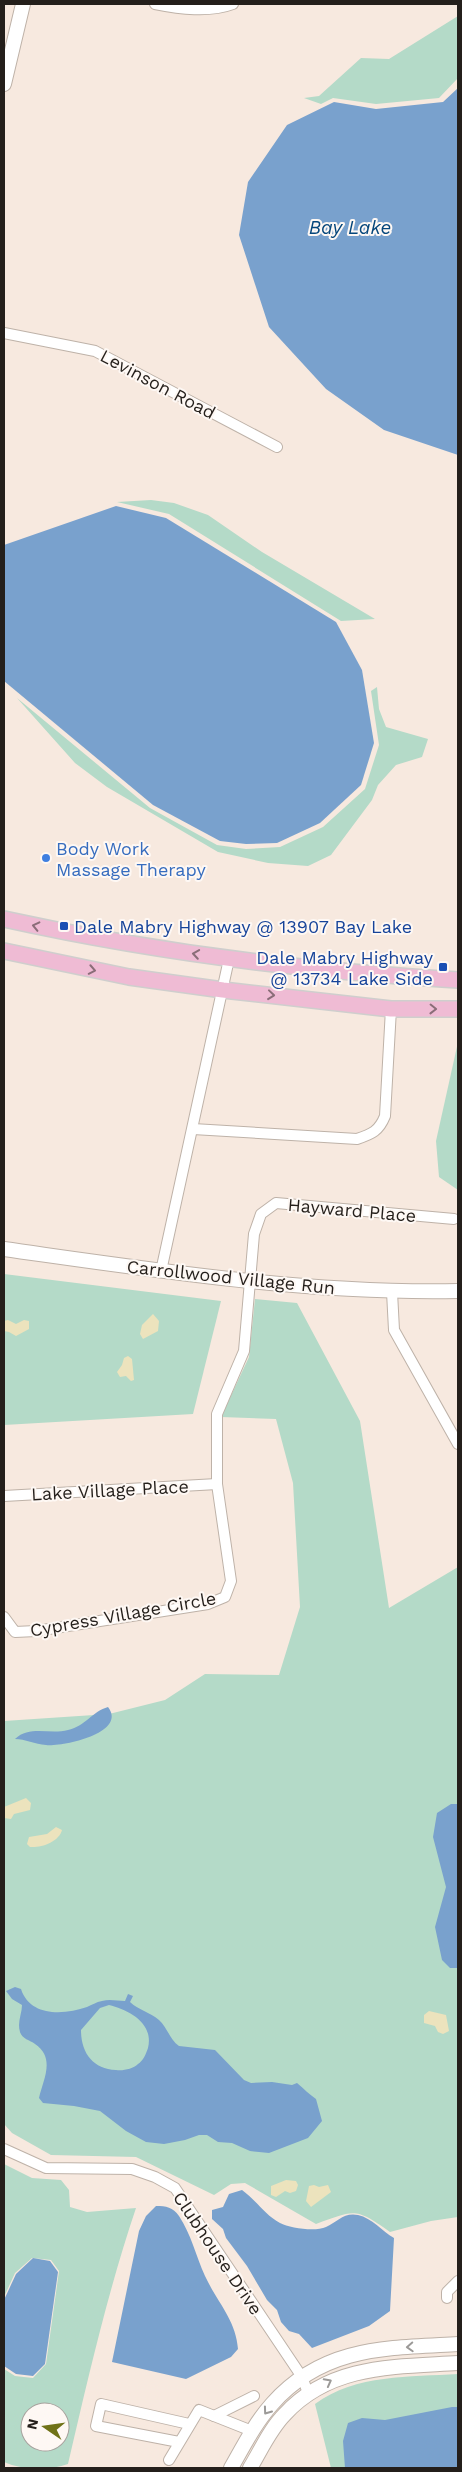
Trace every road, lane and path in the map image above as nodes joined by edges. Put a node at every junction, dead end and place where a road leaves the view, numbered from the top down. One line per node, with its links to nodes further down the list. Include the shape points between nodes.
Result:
1 (23, 4): 4 (street)
2 (155, 4): 3 (street, via 201,9)
3 (233, 4)
4 (4, 84)
5 (4, 333): 6 (street, Levinson Road, via 95,351)
6 (276, 447)
7 (4, 919): 9 (main road, one-way to 7, via 66,933)
8 (4, 951): 11 (main road, one-way to 11, via 129,976)
9 (229, 959): 10 (main road); 11 (street)
10 (458, 980)
11 (223, 990): 12 (main road, one-way to 12); 14 (street)
12 (391, 1008): 13 (main road, one-way to 13); 14 (street, via 385,1116 372,1134 357,1139)
13 (458, 1009)
14 (192, 1130): 17 (street)
15 (454, 1219): 18 (street, Hayward Place, via 276,1203 261,1214 254,1234)
16 (4, 1249): 17 (street, Carrollwood Village Run)
17 (161, 1271): 18 (street, Carrollwood Village Run)
18 (248, 1281): 20 (street, Carrollwood Village Run); 21 (street, Hayward Place, via 244,1351 217,1414)
19 (458, 1291): 20 (street, Carrollwood Village Run)
20 (392, 1292): 22 (street, via 394,1330)
21 (217, 1424): 23 (street, Cypress Village Circle)
22 (458, 1444)
23 (217, 1484): 24 (street, Lake Village Place); 25 (street, Cypress Village Circle, via 231,1581 226,1597 208,1604 36,1631 16,1632)
24 (4, 1496)
25 (4, 1616)
26 (4, 2149): 31 (street, Clubhouse Drive, via 46,2168 132,2169 175,2188)
27 (458, 2280): 28 (street, via 447,2292)
28 (447, 2298)
29 (458, 2344): 31 (street, one-way to 31, via 374,2349 342,2356)
30 (458, 2363): 32 (street, one-way to 30, via 346,2374 369,2368)
31 (302, 2376): 32 (street, Clubhouse Drive); 36 (street, one-way to 36, via 272,2404)
32 (308, 2394): 40 (street, via 284,2414)
33 (254, 2396): 34 (street)
34 (214, 2416): 35 (street, via 199,2410); 36 (street)
35 (189, 2424): 37 (street); 37 (street, via 101,2404 96,2426)
36 (252, 2431): 39 (street)
37 (179, 2442): 38 (street)
38 (169, 2460)
39 (231, 2468)
40 (250, 2468)

